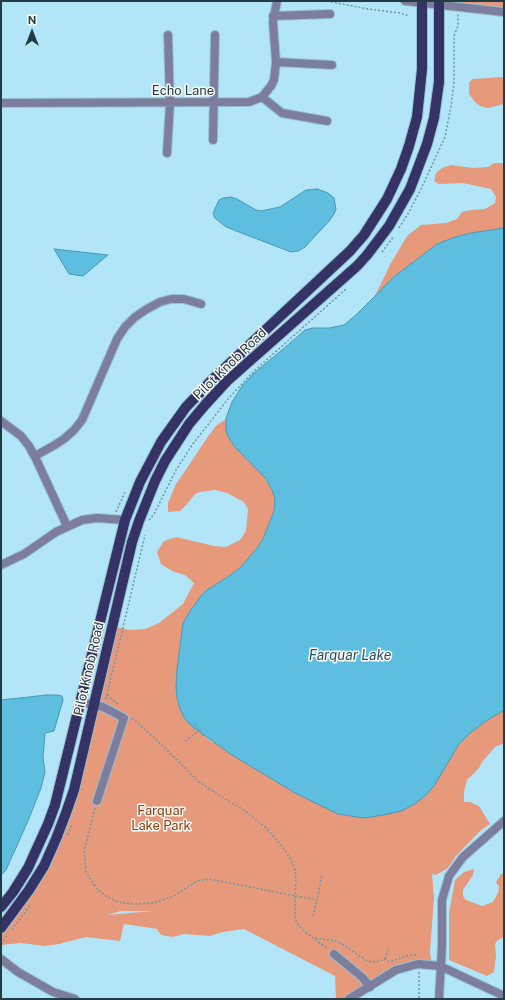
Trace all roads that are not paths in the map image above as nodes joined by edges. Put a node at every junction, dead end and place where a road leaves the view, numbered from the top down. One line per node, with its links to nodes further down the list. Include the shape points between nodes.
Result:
1 (276, 1): 7 (street)
2 (405, 1): 3 (street)
3 (422, 2): 4 (street); 22 (main road, Pilot Knob Road, via 422,69 417,117 401,169 387,199 364,235 350,251 186,407 150,462)
4 (439, 3): 5 (street); 23 (main road, Pilot Knob Road, via 439,82 434,118 418,171 397,213 357,266 241,368 189,424 155,480)
5 (504, 12)
6 (330, 14): 7 (street)
7 (273, 16): 10 (street)
8 (168, 35): 14 (street)
9 (215, 35): 15 (street)
10 (276, 62): 11 (street); 12 (street, via 274,80)
11 (332, 65)
12 (262, 97): 15 (street, Echo Lane, via 249,102); 16 (street, via 282,113)
13 (1, 102): 14 (street, Echo Lane)
14 (170, 103): 15 (street, Echo Lane); 18 (street)
15 (214, 103): 17 (street)
16 (327, 121)
17 (213, 140)
18 (167, 153)
19 (201, 304): 21 (street, via 184,299 171,299 160,302 135,317 117,339 82,420 64,439)
20 (1, 421): 21 (street, via 21,436)
21 (35, 456): 24 (street)
22 (124, 520): 23 (main road); 24 (street, via 97,518); 26 (main road, Pilot Knob Road)
23 (143, 522): 27 (main road, Pilot Knob Road, via 132,542)
24 (67, 526): 25 (street, via 24,554)
25 (1, 565)
26 (80, 702): 27 (street); 30 (main road, Pilot Knob Road, via 48,824 28,868)
27 (98, 706): 28 (street, via 124,718); 31 (main road, Pilot Knob Road, via 74,790 56,839 44,866)
28 (97, 801)
29 (504, 821): 34 (street, via 463,857 449,876 442,900)
30 (1, 907)
31 (1, 928)
32 (334, 954): 35 (street)
33 (1, 959): 37 (street, via 53,992)
34 (440, 966): 35 (street, via 418,964 396,970); 36 (street); 39 (street)
35 (370, 987): 38 (street)
36 (504, 996)
37 (75, 999)
38 (349, 999)
39 (439, 999)

